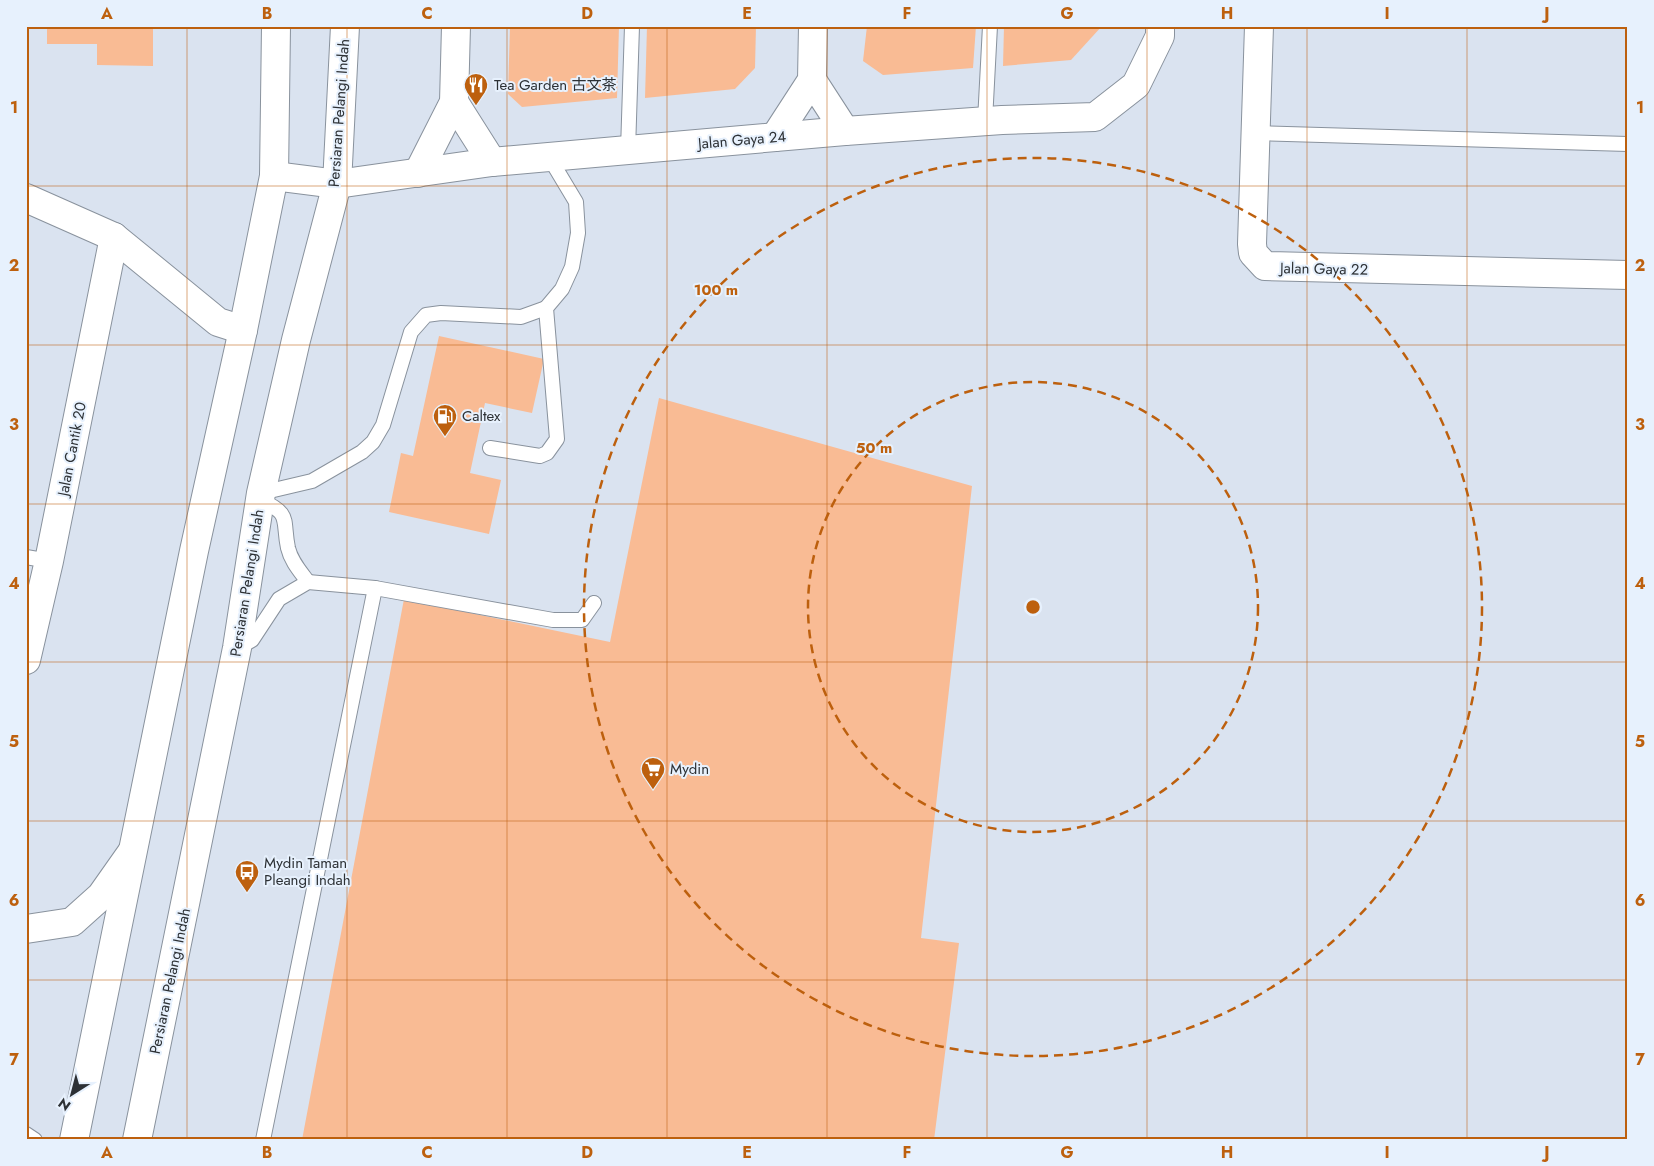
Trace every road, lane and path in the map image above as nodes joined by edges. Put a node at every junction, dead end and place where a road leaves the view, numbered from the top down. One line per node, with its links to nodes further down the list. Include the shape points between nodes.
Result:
1 (276, 26): 20 (street)
2 (345, 26): 21 (street, Persiaran Pelangi Indah)
3 (456, 26): 10 (street)
4 (632, 26): 16 (lane)
5 (813, 26): 9 (street)
6 (990, 26): 11 (lane)
7 (1160, 26): 11 (street, Jalan Gaya 24, via 1160,36 1136,85 1095,117)
8 (1259, 26): 13 (street, Jalan Gaya 22)
9 (812, 80): 12 (street); 14 (street)
10 (454, 102): 18 (street); 19 (street)
11 (985, 121): 12 (street, Jalan Gaya 24)
12 (846, 131): 14 (street, Jalan Gaya 24)
13 (1255, 133): 15 (lane); 24 (street, Jalan Gaya 22, via 1252,244 1253,253 1265,266)
14 (775, 137): 16 (street, Jalan Gaya 24)
15 (1628, 144)
16 (628, 150): 17 (street, Jalan Gaya 24)
17 (549, 157): 18 (street, Jalan Gaya 24); 25 (lane, via 576,202 578,233 572,267 562,289)
18 (492, 162): 19 (street, Jalan Gaya 24)
19 (418, 173): 21 (street, Jalan Gaya 24)
20 (274, 176): 21 (street, Jalan Gaya 24); 26 (street)
21 (337, 184): 28 (street, Persiaran Pelangi Indah)
22 (26, 198): 23 (street)
23 (114, 237): 26 (street, via 218,322); 29 (street, Jalan Cantik 20)
24 (1628, 276)
25 (546, 308): 27 (lane, via 557,439 554,447 540,456); 28 (lane, via 521,317 441,313 426,316 411,332 383,424 373,442 312,481)
26 (243, 330): 35 (street)
27 (490, 448)
28 (260, 496): 30 (lane, via 276,507 286,520 288,549); 33 (street, Persiaran Pelangi Indah)
29 (38, 559): 34 (street, Jalan Cantik 20)
30 (308, 582): 31 (lane); 33 (lane, via 279,598 252,640)
31 (375, 588): 32 (lane, via 553,620 582,620); 41 (lane)
32 (594, 604)
33 (238, 648): 37 (street, Persiaran Pelangi Indah)
34 (26, 660)
35 (132, 852): 36 (street, via 101,896 72,922); 40 (street)
36 (26, 929)
37 (142, 1132)
38 (26, 1134): 39 (lane)
39 (35, 1140)
40 (74, 1140)
41 (263, 1140)

